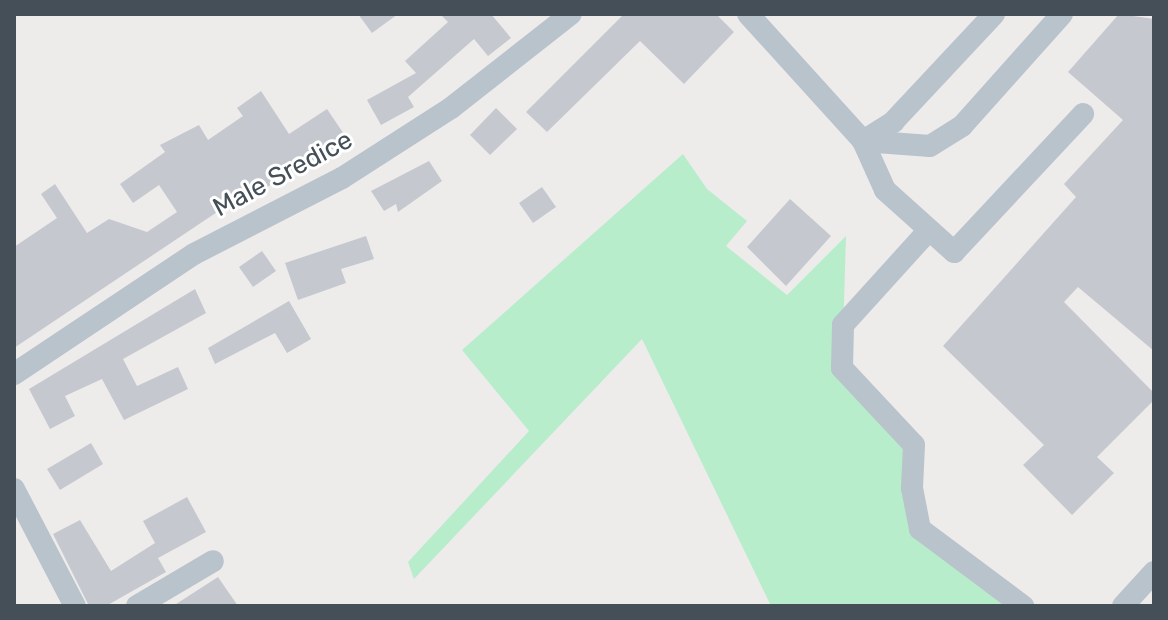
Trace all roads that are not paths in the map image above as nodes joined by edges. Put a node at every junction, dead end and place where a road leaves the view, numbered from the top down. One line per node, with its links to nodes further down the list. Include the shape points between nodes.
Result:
1 (571, 14): 8 (street, Male Sredice, via 451,108 342,178 128,293)
2 (748, 14): 6 (street)
3 (994, 14): 6 (street, via 893,122)
4 (1062, 14): 6 (street, via 962,126 930,146)
5 (1083, 114): 7 (street, via 954,252)
6 (863, 141): 7 (street, via 885,190)
7 (929, 230): 14 (street, via 843,325 842,368 914,445 912,488 920,529)
8 (14, 374)
9 (14, 489): 12 (street)
10 (213, 561): 13 (street)
11 (1154, 572): 15 (street)
12 (75, 606)
13 (137, 606)
14 (1023, 606)
15 (1123, 606)

